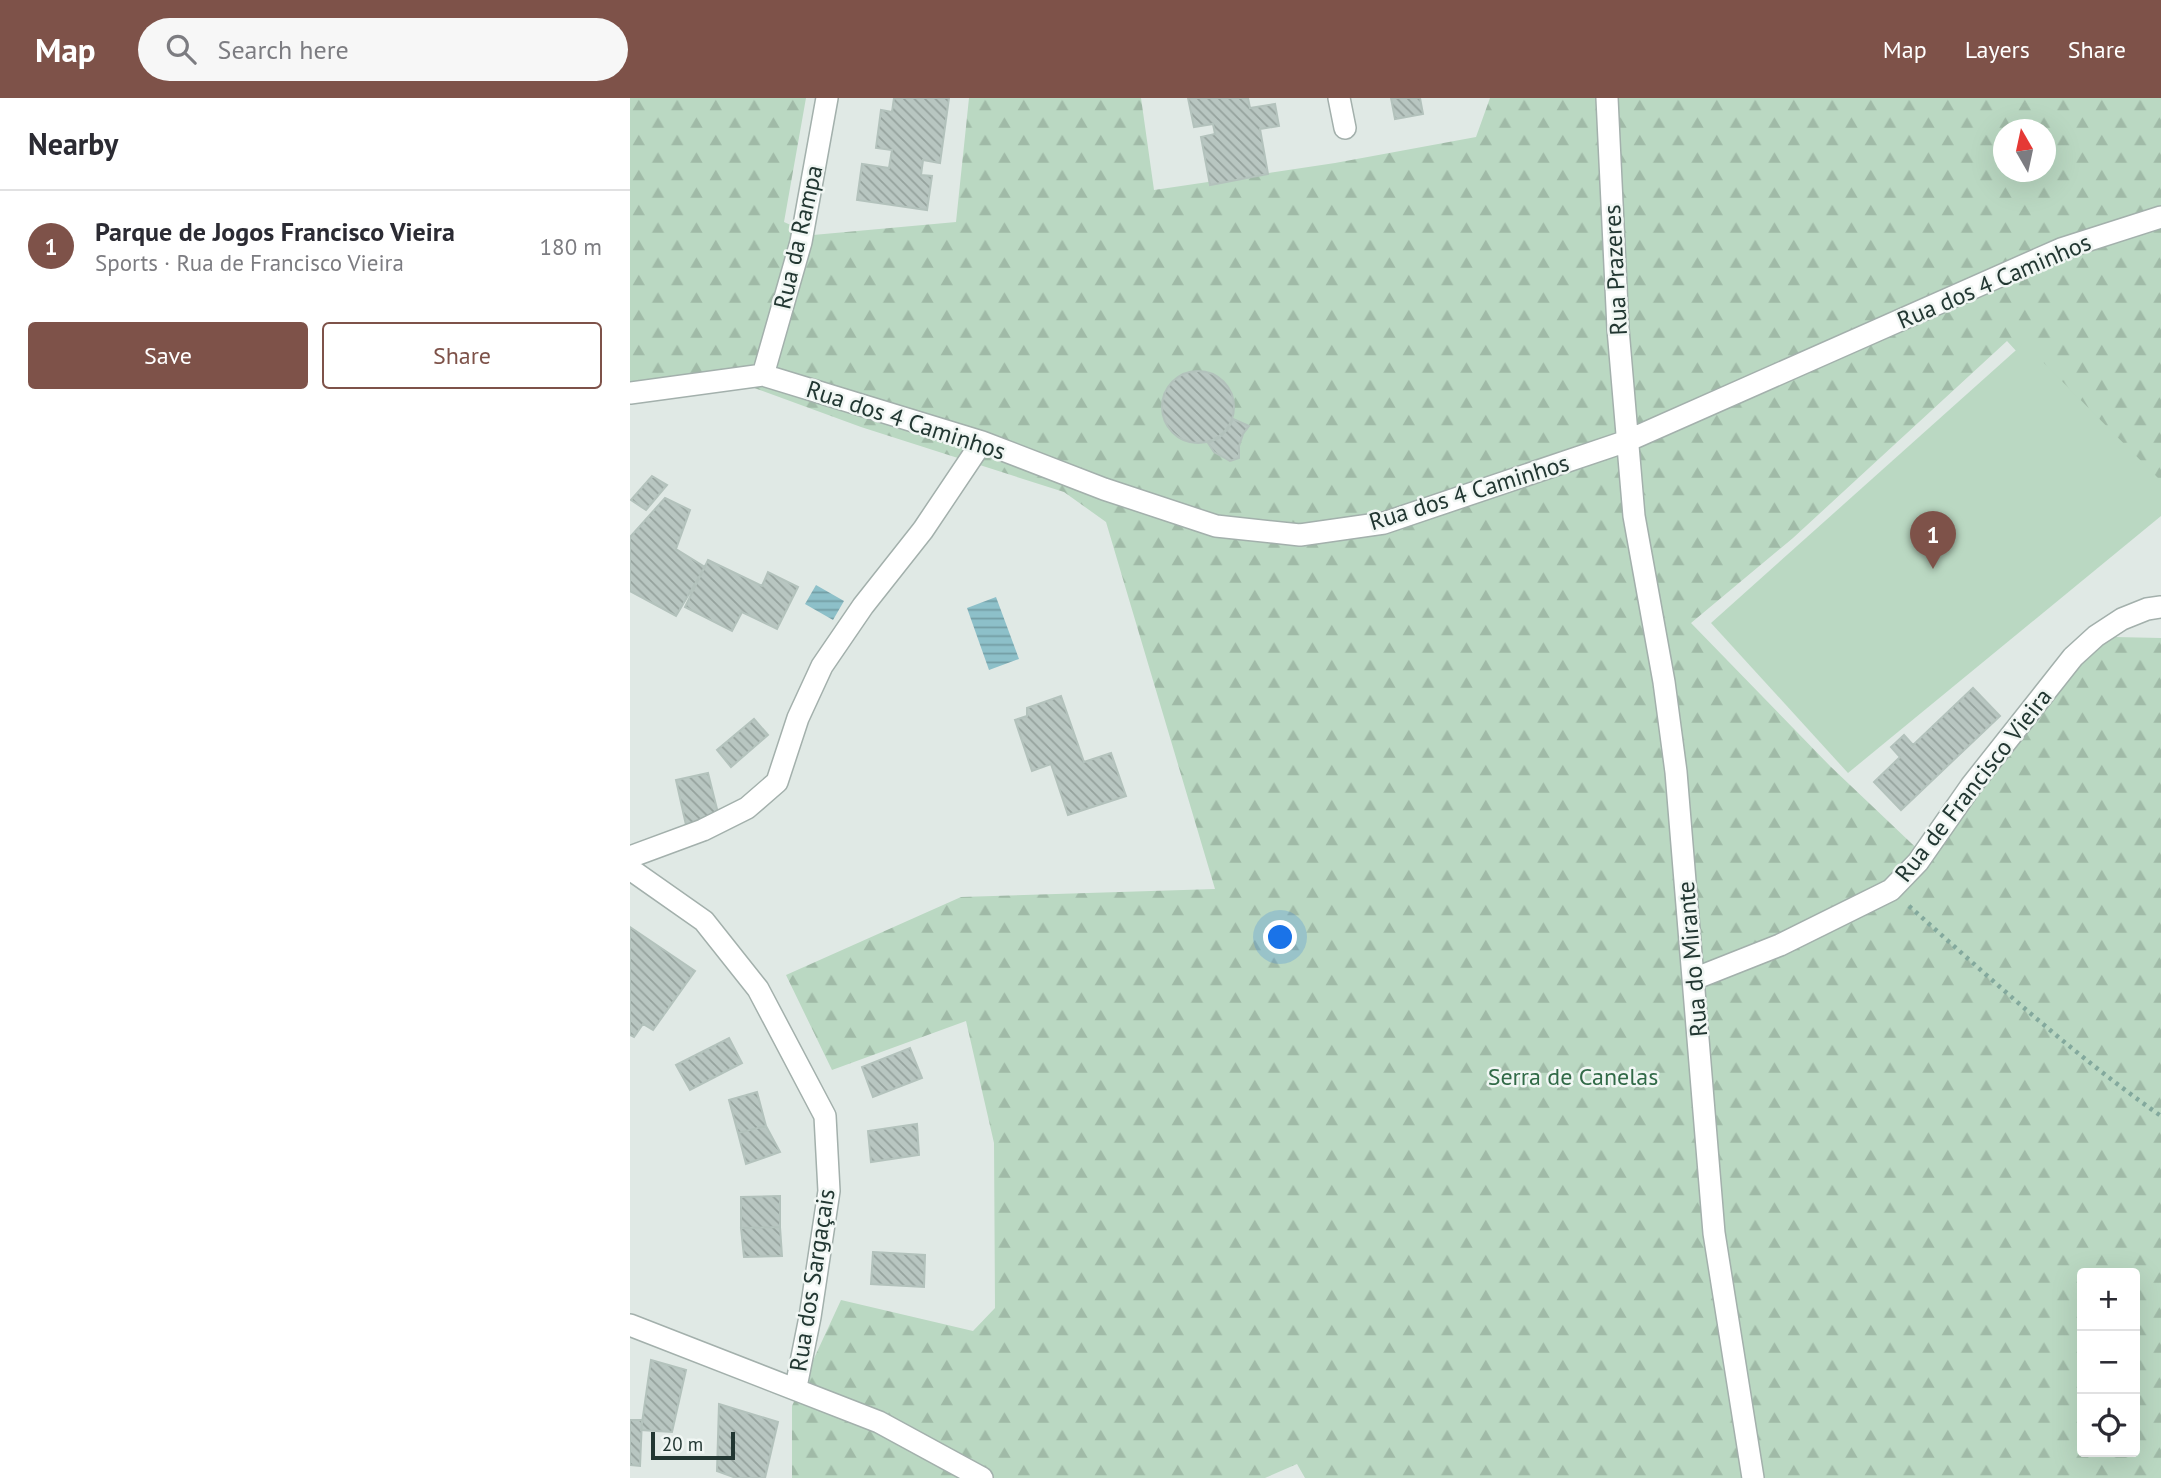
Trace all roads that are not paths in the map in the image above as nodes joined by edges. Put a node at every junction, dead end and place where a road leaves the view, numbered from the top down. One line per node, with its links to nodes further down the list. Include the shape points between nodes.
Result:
1 (828, 98): 6 (street, Rua da Rampa, via 801,242)
2 (1339, 98): 4 (street)
3 (1606, 98): 8 (street, Rua Prazeres)
4 (1345, 128)
5 (2161, 216): 8 (street, Rua dos 4 Caminhos, via 2061,249)
6 (763, 375): 7 (street, Rua dos 4 Caminhos); 9 (street, Rua dos 4 Caminhos)
7 (630, 393)
8 (1627, 441): 9 (street, Rua dos 4 Caminhos, via 1384,523 1300,535 1216,526); 13 (street, Rua do Mirante, via 1634,516 1676,772)
9 (982, 442): 11 (street, via 822,666 798,718 778,782 747,808)
10 (2161, 607): 13 (street, Rua de Francisco Vieira, via 2122,619 2073,657 1971,786 1918,862 1891,890 1780,945)
11 (630, 857)
12 (630, 869): 15 (street, Rua dos Sargaçais, via 704,921 758,989 825,1115 829,1191)
13 (1694, 979): 17 (street, Rua do Mirante, via 1714,1233)
14 (630, 1325): 15 (street)
15 (796, 1387): 16 (street, via 879,1422)
16 (982, 1478)
17 (1753, 1478)

